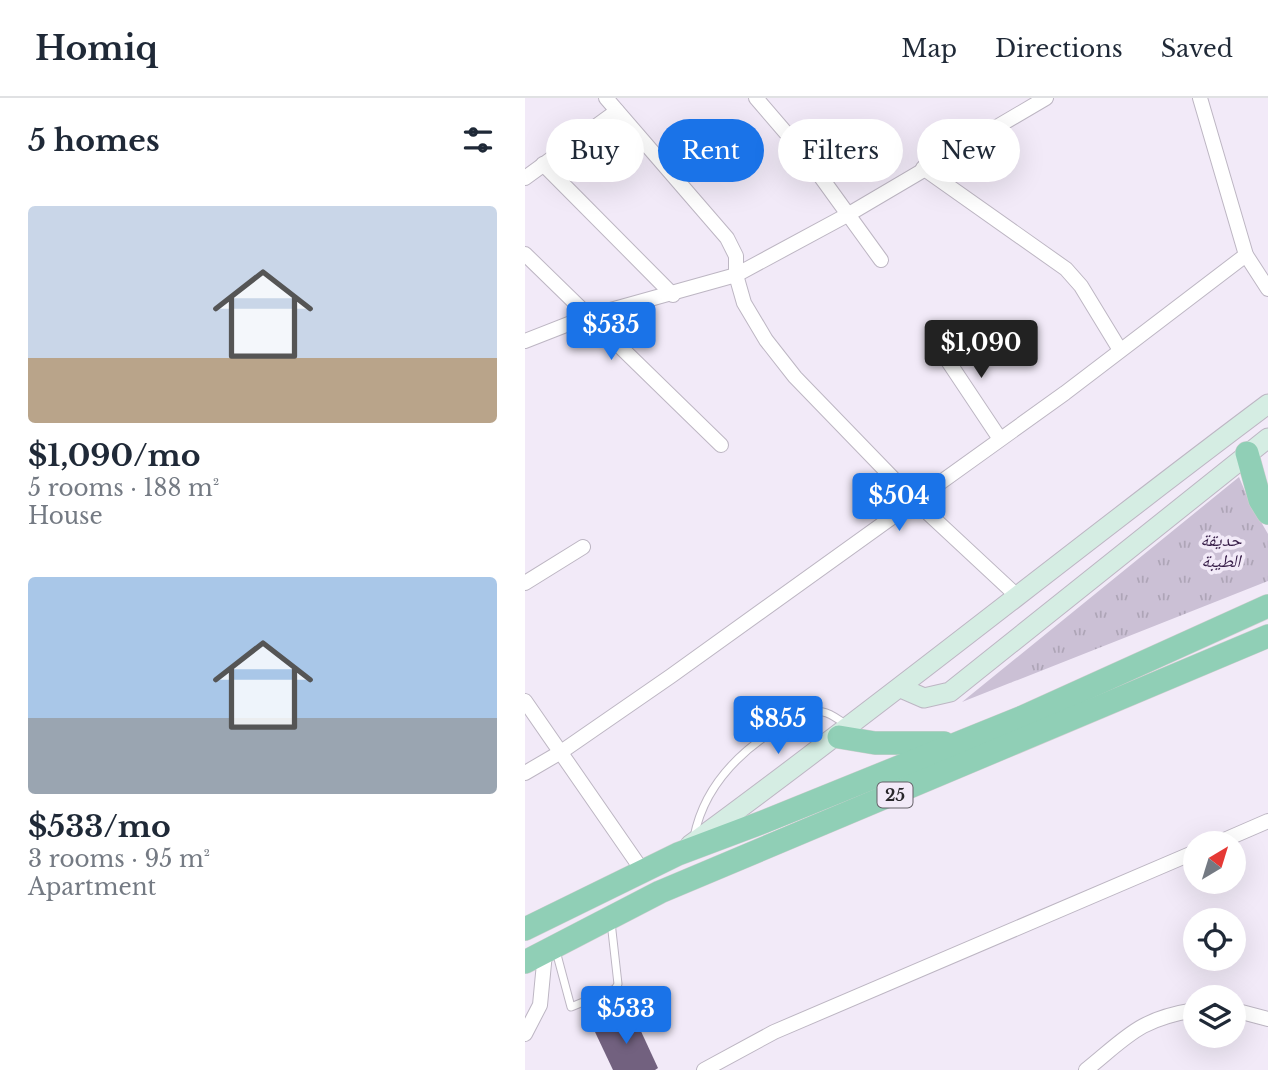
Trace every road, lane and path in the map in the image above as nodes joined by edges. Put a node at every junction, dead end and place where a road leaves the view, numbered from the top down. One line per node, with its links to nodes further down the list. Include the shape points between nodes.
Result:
1 (606, 98): 5 (street)
2 (756, 98): 11 (street)
3 (1046, 98): 6 (street)
4 (1200, 98): 13 (street)
5 (617, 111): 7 (street); 15 (street, via 727,238 736,256)
6 (1009, 119)
7 (543, 164): 9 (street); 17 (street)
8 (917, 172): 11 (street)
9 (525, 178)
10 (943, 182): 21 (street, via 1066,269)
11 (849, 214): 14 (street); 15 (street)
12 (525, 254): 18 (street)
13 (1246, 255): 16 (street); 21 (street)
14 (881, 260)
15 (736, 275): 17 (street); 27 (street, via 748,312 779,357)
16 (1268, 289)
17 (673, 295): 18 (street)
18 (589, 316): 20 (street); 25 (street)
19 (934, 340): 24 (street)
20 (525, 341)
21 (1120, 349): 24 (street)
22 (1268, 404): 31 (main road)
23 (1268, 438): 26 (main road)
24 (1000, 439): 27 (street)
25 (721, 445)
26 (1247, 453): 28 (highway); 34 (main road, via 950,692 924,698)
27 (915, 501): 31 (street); 38 (street)
28 (1268, 513)
29 (583, 547): 30 (street)
30 (525, 583)
31 (1017, 596): 34 (main road)
32 (1268, 606): 37 (highway, 25, via 1025,716)
33 (1268, 636): 45 (highway, 25)
34 (901, 688): 36 (main road)
35 (525, 701): 38 (street)
36 (845, 732): 37 (highway, via 875,743); 42 (main road); 42 (lane, via 825,712 814,712 767,734 740,755 717,782)
37 (954, 743): 42 (highway, 25, via 763,822)
38 (561, 752): 39 (street); 44 (street)
39 (525, 773)
40 (1268, 821): 41 (street)
41 (1245, 831)
42 (685, 848): 44 (highway, 25)
43 (1183, 857): 52 (street, via 773,1032)
44 (642, 870): 46 (highway, 25)
45 (610, 916): 47 (highway, 25); 47 (lane, via 615,989 571,1007)
46 (525, 929)
47 (542, 954): 51 (street, via 540,1005)
48 (1183, 1012): 53 (street, via 1142,1024)
49 (1246, 1013): 50 (street)
50 (1268, 1019)
51 (525, 1034)
52 (705, 1070)
53 (1086, 1070)

